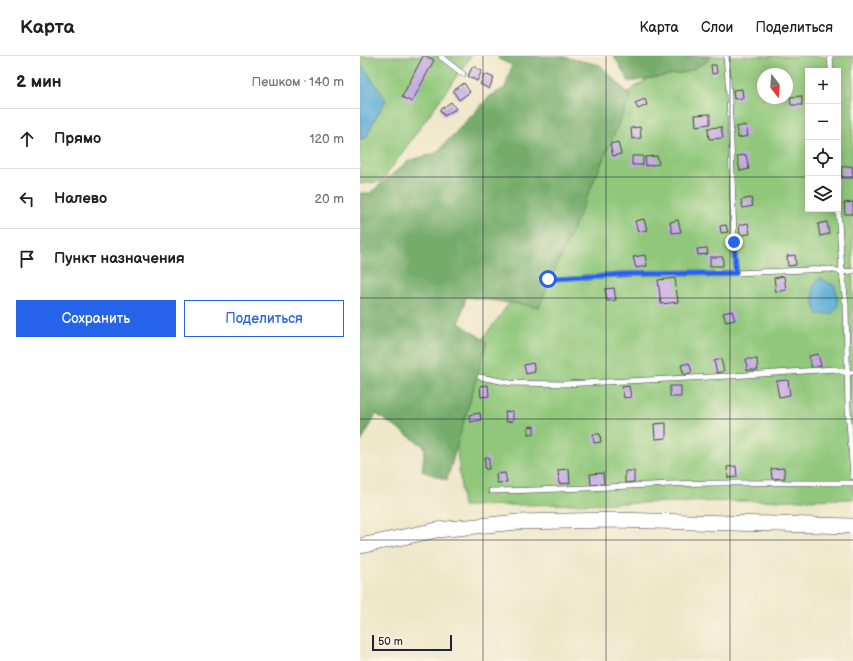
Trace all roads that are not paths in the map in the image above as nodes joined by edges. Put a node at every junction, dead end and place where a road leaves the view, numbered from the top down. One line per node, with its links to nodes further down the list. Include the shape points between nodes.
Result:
1 (442, 56): 5 (lane)
2 (726, 56): 9 (lane, via 730,92)
3 (830, 56): 4 (lane)
4 (831, 68)
5 (463, 74)
6 (838, 212): 8 (lane)
7 (853, 271): 8 (lane)
8 (842, 272): 9 (lane, via 830,269); 11 (lane)
9 (736, 273): 10 (lane, via 628,274)
10 (548, 279)
11 (850, 373): 12 (lane, via 834,369 563,384 511,383); 13 (lane, via 848,408)
12 (480, 377)
13 (853, 477)
14 (853, 483): 15 (lane, via 671,484)
15 (491, 491)
16 (853, 526): 17 (main road, via 614,520 518,522 437,530)
17 (360, 546)

